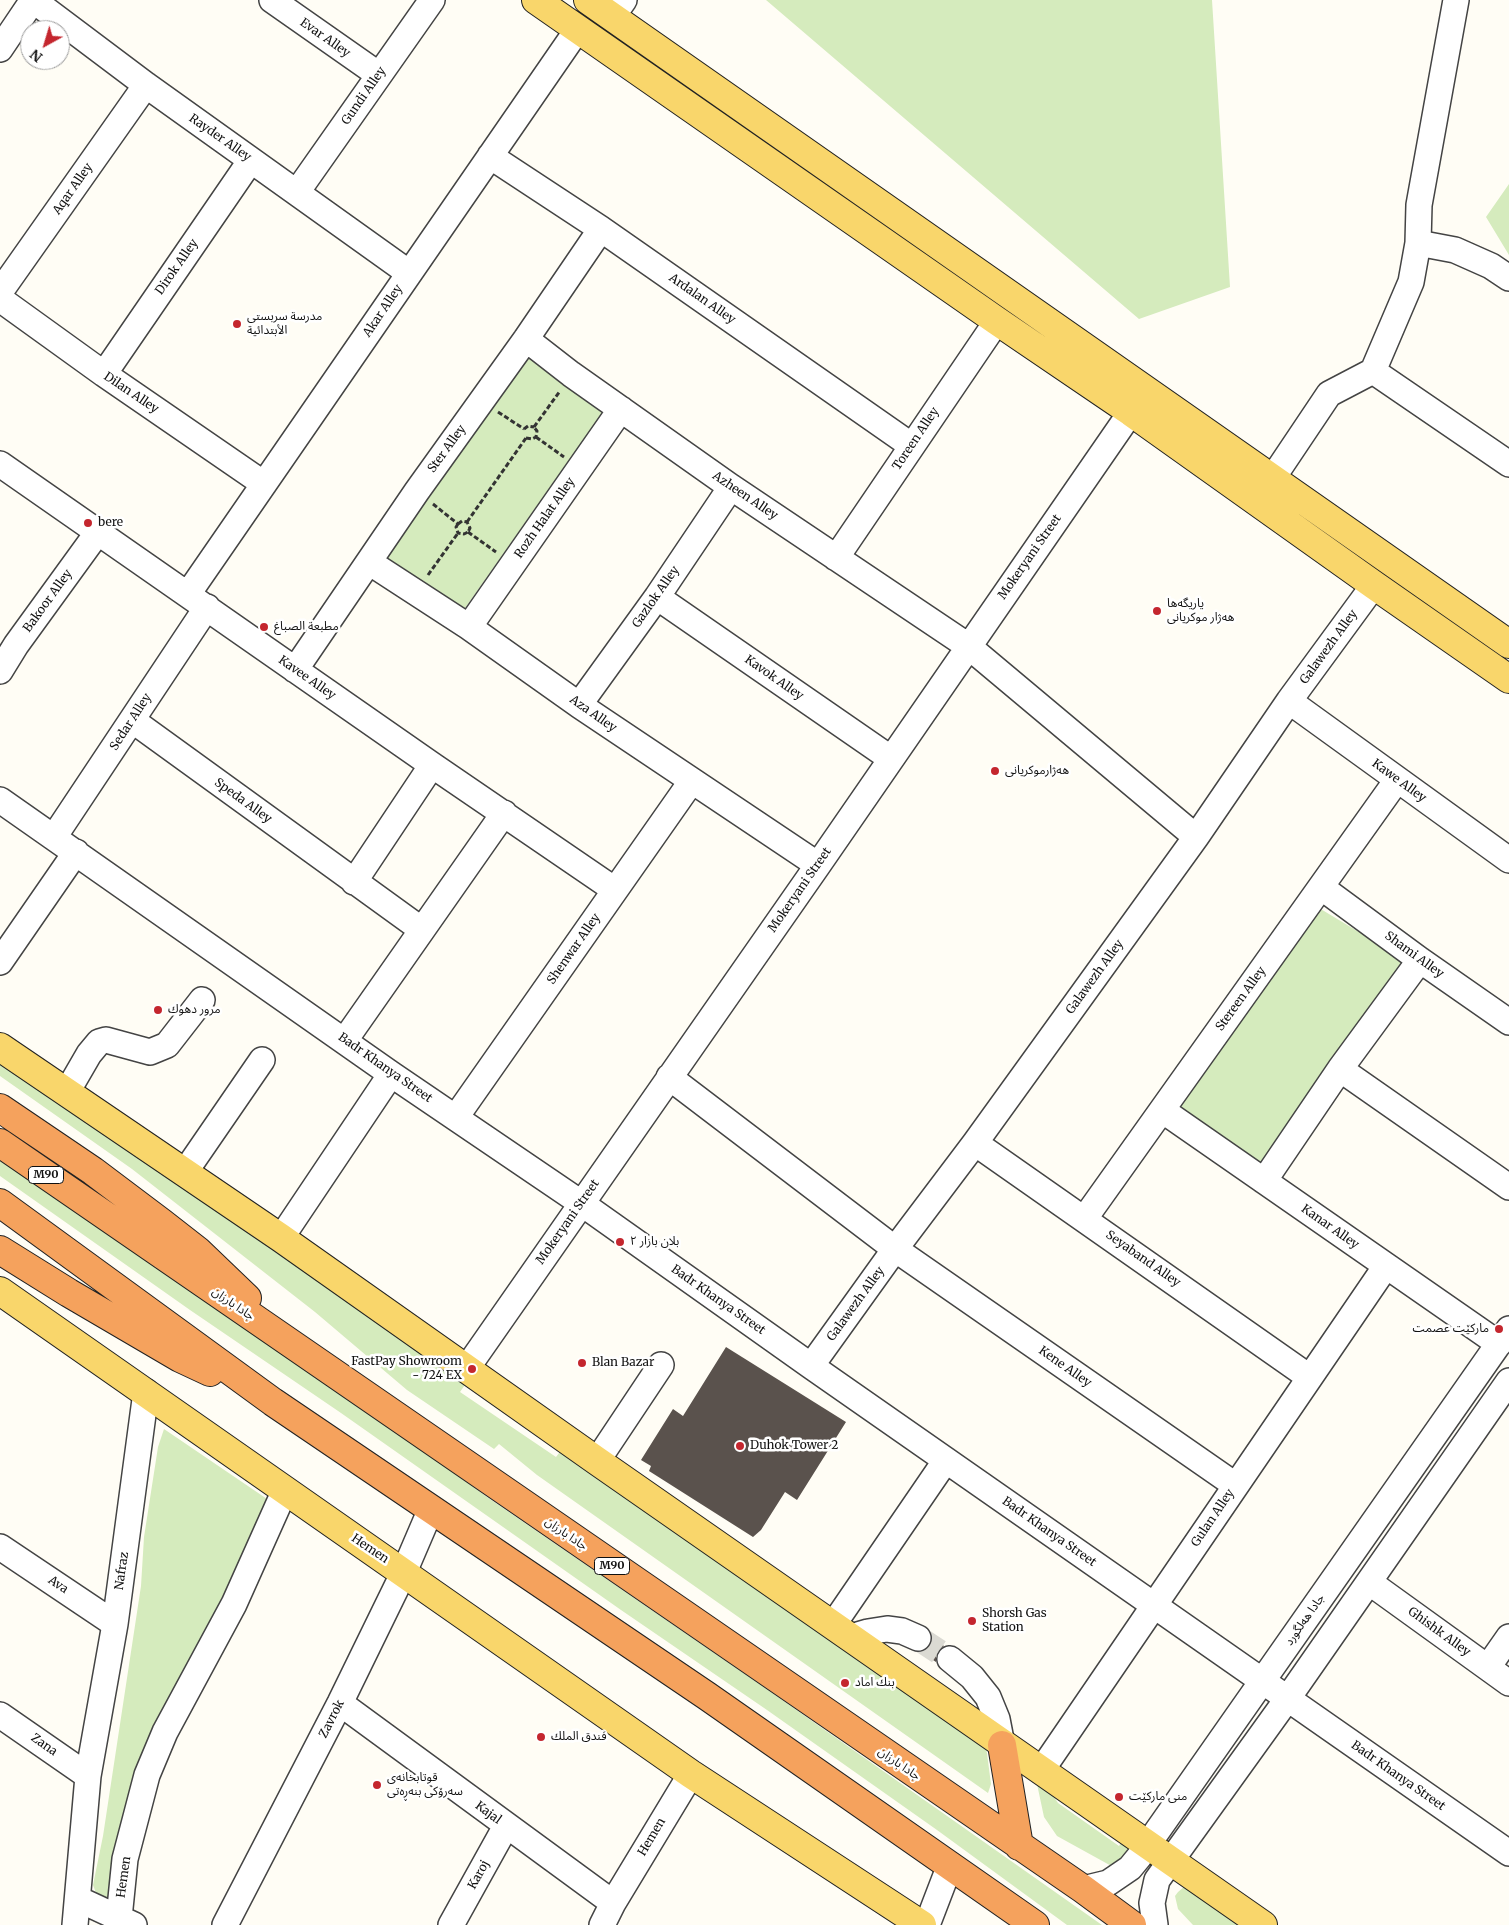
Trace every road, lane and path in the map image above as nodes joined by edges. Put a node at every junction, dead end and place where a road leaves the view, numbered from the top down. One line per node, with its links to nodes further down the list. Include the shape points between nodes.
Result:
1 (33, 0): 9 (street); 11 (street, Rayder Alley)
2 (272, 0): 10 (street, Evar Alley)
3 (432, 0): 10 (street, Gundi Alley)
4 (536, 0): 8 (main road)
5 (588, 0): 7 (main road)
6 (1456, 0): 16 (street, via 1419,205)
7 (618, 9): 37 (main road)
8 (578, 29): 12 (street, Akar Alley); 21 (main road)
9 (0, 49)
10 (379, 76): 14 (street, Gundi Alley)
11 (146, 85): 13 (street, Rayder Alley); 19 (street, Aqar Alley)
12 (490, 156): 15 (street, Ardalan Alley); 17 (street, Akar Alley)
13 (251, 160): 14 (street, Rayder Alley); 24 (street, Dirok Alley)
14 (297, 192): 17 (street, Rayder Alley)
15 (601, 228): 22 (street, Ster Alley); 33 (street, Ardalan Alley)
16 (1418, 243): 18 (street, via 1455,250); 23 (street, via 1411,282)
17 (409, 273): 38 (street, Akar Alley)
18 (1509, 278)
19 (0, 292)
20 (0, 299): 24 (street, Dilan Alley)
21 (996, 321): 28 (main road); 33 (street, Toreen Alley)
22 (526, 339): 25 (street, Azheen Alley); 40 (street, Ster Alley)
23 (1373, 371): 35 (street); 37 (street, via 1329,394)
24 (104, 374): 38 (street, Dilan Alley)
25 (571, 374): 26 (street, Azheen Alley); 29 (path)
26 (621, 408): 36 (street, Rozh Halat Alley); 39 (street, Azheen Alley)
27 (496, 410): 30 (path)
28 (1131, 412): 50 (main road); 56 (street, Mokeryani Street)
29 (534, 427): 30 (path); 31 (path)
30 (524, 429): 32 (path)
31 (536, 437): 32 (path); 36 (path)
32 (526, 438): 41 (path)
33 (912, 446): 46 (street, Toreen Alley)
34 (0, 464): 43 (street, Kavee Alley)
35 (1509, 464)
36 (580, 469): 48 (street, Rozh Halat Alley)
37 (1272, 479): 55 (main road)
38 (264, 484): 52 (street, Akar Alley)
39 (732, 487): 46 (street, Azheen Alley); 51 (street, Gazlok Alley)
40 (417, 491): 42 (path); 47 (street, Ster Alley)
41 (466, 522): 42 (path); 44 (path, via 470,528)
42 (458, 524): 45 (path)
43 (98, 532): 52 (street, Kavee Alley); 54 (street, Bakoor Alley)
44 (468, 532): 45 (path); 48 (path)
45 (458, 533): 49 (path)
46 (836, 558): 56 (street, Azheen Alley)
47 (369, 562): 53 (street, Aza Alley); 58 (street, Ster Alley)
48 (513, 564): 53 (street, Rozh Halat Alley)
49 (424, 579)
50 (1374, 585): 59 (main road); 60 (street, Galawezh Alley)
51 (657, 597): 61 (street, Gazlok Alley); 63 (street, Kavok Alley)
52 (197, 600): 58 (street, Kavee Alley); 62 (street, Sedar Alley)
53 (469, 627): 61 (street, Aza Alley)
54 (8, 639): 57 (street, Bakoor Alley)
55 (1509, 644)
56 (968, 646): 63 (street, Mokeryani Street); 69 (street, Azheen Alley)
57 (0, 670)
58 (296, 670): 64 (street, Kavee Alley)
59 (1509, 679)
60 (1289, 701): 65 (street, Kawe Alley); 69 (street, Galawezh Alley)
61 (580, 705): 66 (street, Aza Alley)
62 (132, 720): 70 (street, Sedar Alley); 74 (street, Speda Alley)
63 (890, 758): 73 (street, Mokeryani Street)
64 (432, 765): 68 (street, Kavee Alley); 74 (street)
65 (1397, 780): 72 (street, Kawe Alley); 75 (street, Stereen Alley)
66 (691, 782): 73 (street, Aza Alley); 76 (street, Shenwar Alley)
67 (0, 800): 70 (street, Badr Khanya Street)
68 (504, 812): 76 (street, Kavee Alley); 77 (street)
69 (1196, 837): 93 (street, Galawezh Alley)
70 (54, 838): 71 (street, Badr Khanya Street)
71 (76, 852): 79 (street); 82 (street, Badr Khanya Street)
72 (1509, 860)
73 (818, 865): 87 (street, Mokeryani Street)
74 (354, 882): 77 (street, Speda Alley)
75 (1321, 887): 78 (street, Shami Alley); 90 (street, Stereen Alley)
76 (616, 890): 91 (street, Shenwar Alley)
77 (422, 930): 82 (street)
78 (1420, 960): 81 (street, Shami Alley); 85 (street)
79 (0, 962)
80 (202, 1000): 88 (street, via 167,1045 150,1052 106,1040 99,1042)
81 (1509, 1022)
82 (344, 1040): 86 (street, Badr Khanya Street)
83 (0, 1046): 88 (main road)
84 (262, 1060): 94 (street)
85 (1340, 1069): 95 (street); 96 (street)
86 (391, 1074): 91 (street, Badr Khanya Street); 100 (street)
87 (669, 1077): 98 (street, Mokeryani Street); 101 (street, Kene Alley)
88 (67, 1092): 94 (main road)
89 (0, 1108): 106 (highway, via 93,1172 198,1251)
90 (1162, 1110): 95 (street, Kanar Alley); 99 (street, Stereen Alley)
91 (456, 1117): 98 (street, Badr Khanya Street)
92 (0, 1143): 106 (highway, جادا بارزان / M90)
93 (975, 1143): 99 (street, Seyaband Alley); 101 (street, Galawezh Alley)
94 (185, 1172): 100 (main road)
95 (1264, 1181): 103 (street, Kanar Alley)
96 (1509, 1188)
97 (0, 1203): 113 (highway)
98 (581, 1203): 108 (street, Badr Khanya Street); 109 (street, Mokeryani Street)
99 (1085, 1218): 110 (street, Seyaband Alley)
100 (281, 1238): 109 (main road)
101 (896, 1249): 108 (street, Galawezh Alley); 116 (street, Kene Alley)
102 (0, 1250): 113 (highway, via 180,1358)
103 (1386, 1266): 105 (street, Kanar Alley); 110 (street, Gulan Alley)
104 (0, 1291): 112 (main road)
105 (1504, 1337): 129 (street, جادا هەلگورد)
106 (310, 1357): 140 (highway, جادا بارزان / M90)
107 (661, 1365): 115 (street)
108 (811, 1366): 114 (street, Badr Khanya Street)
109 (467, 1368): 115 (main road)
110 (1309, 1377): 116 (street, Gulan Alley)
111 (1509, 1381): 121 (street)
112 (146, 1392): 117 (main road); 123 (street, Nafraz)
113 (273, 1402): 118 (highway)
114 (946, 1460): 122 (street, Badr Khanya Street); 124 (street)
115 (597, 1461): 124 (main road)
116 (1236, 1485): 122 (street, Gulan Alley)
117 (285, 1490): 120 (main road, Hemen); 147 (street, Hemen, via 234,1604 164,1732 147,1775 126,1859)
118 (431, 1509): 120 (street, Zavrok); 143 (highway, via 699,1690)
119 (0, 1546): 123 (street, Ava)
120 (404, 1572): 132 (street, Zavrok); 136 (main road, Hemen)
121 (1369, 1582): 128 (street, Ghishk Alley); 131 (street)
122 (1153, 1605): 129 (street, Badr Khanya Street); 135 (street, Gulan Alley)
123 (115, 1624): 137 (street, Nafraz)
124 (842, 1631): 126 (street, via 887,1629); 134 (main road)
125 (1509, 1637): 128 (street)
126 (918, 1638)
127 (950, 1659): 134 (street, via 972,1677 988,1697)
128 (1488, 1667): 130 (street, Ghishk Alley)
129 (1262, 1681): 131 (street, Badr Khanya Street); 139 (street, جادا هەلگورد)
130 (1509, 1683)
131 (1288, 1698): 141 (street, Badr Khanya Street); 142 (street)
132 (340, 1704): 138 (street, Kajal); 149 (street, Zavrok)
133 (0, 1715): 137 (street, Zana)
134 (1002, 1745): 135 (main road); 140 (highway)
135 (1041, 1772): 139 (main road)
136 (691, 1774): 146 (street, Hemen); 152 (main road)
137 (88, 1776): 145 (street, Nafraz)
138 (506, 1826): 146 (street, Kajal); 150 (street, Karoj)
139 (1147, 1845): 142 (main road); 144 (street, جادا هەلگورد, via 1120,1876 1108,1883)
140 (1019, 1846): 144 (highway, جادا بارزان / M90)
141 (1509, 1853)
142 (1170, 1862): 156 (street, via 1157,1880 1154,1891 1152,1914); 157 (main road)
143 (950, 1866): 153 (street); 154 (highway)
144 (1083, 1889): 155 (highway, جادا بارزان / M90)
145 (78, 1899): 147 (street); 148 (street, Nafraz)
146 (613, 1903): 151 (street, Hemen)
147 (126, 1922)
148 (75, 1925)
149 (225, 1925)
150 (452, 1925)
151 (602, 1925)
152 (922, 1925)
153 (927, 1925)
154 (1035, 1925)
155 (1132, 1925)
156 (1155, 1925)
157 (1263, 1925)

